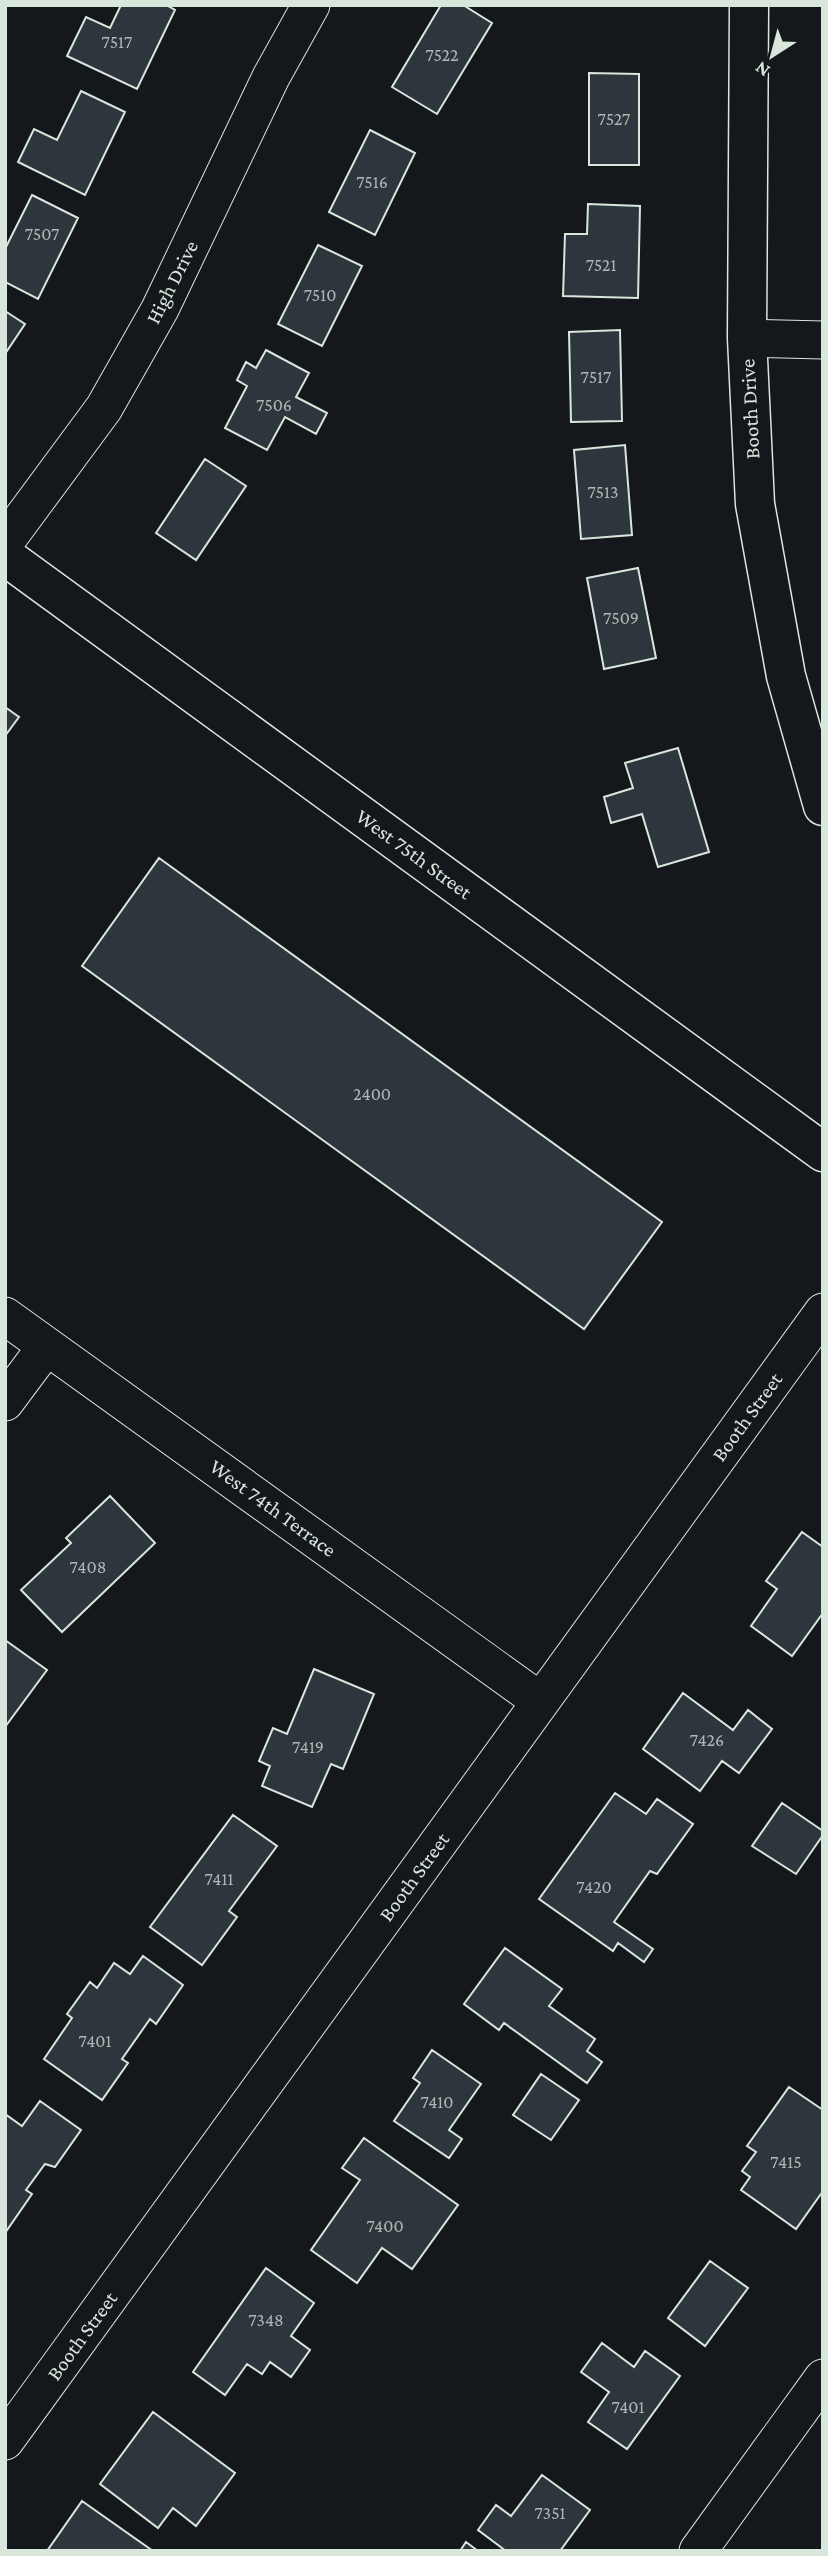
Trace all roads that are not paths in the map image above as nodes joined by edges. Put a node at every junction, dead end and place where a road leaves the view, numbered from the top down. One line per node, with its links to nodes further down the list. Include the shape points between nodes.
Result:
1 (311, 5): 5 (street, High Drive, via 271,77 160,309 104,408)
2 (749, 5): 3 (main road, Booth Drive)
3 (747, 338): 4 (street); 7 (main road, Booth Drive, via 755,504 786,676)
4 (823, 340)
5 (5, 542)
6 (5, 556): 8 (main road, West 75th Street)
7 (823, 806)
8 (823, 1152)
9 (823, 1312): 13 (street, Booth Street)
10 (5, 1316): 11 (street, West 74th Terrace)
11 (46, 1347): 12 (street); 13 (street, West 74th Terrace)
12 (5, 1402)
13 (540, 1702): 15 (street, Booth Street)
14 (823, 2378): 16 (street)
15 (5, 2441)
16 (698, 2551)

